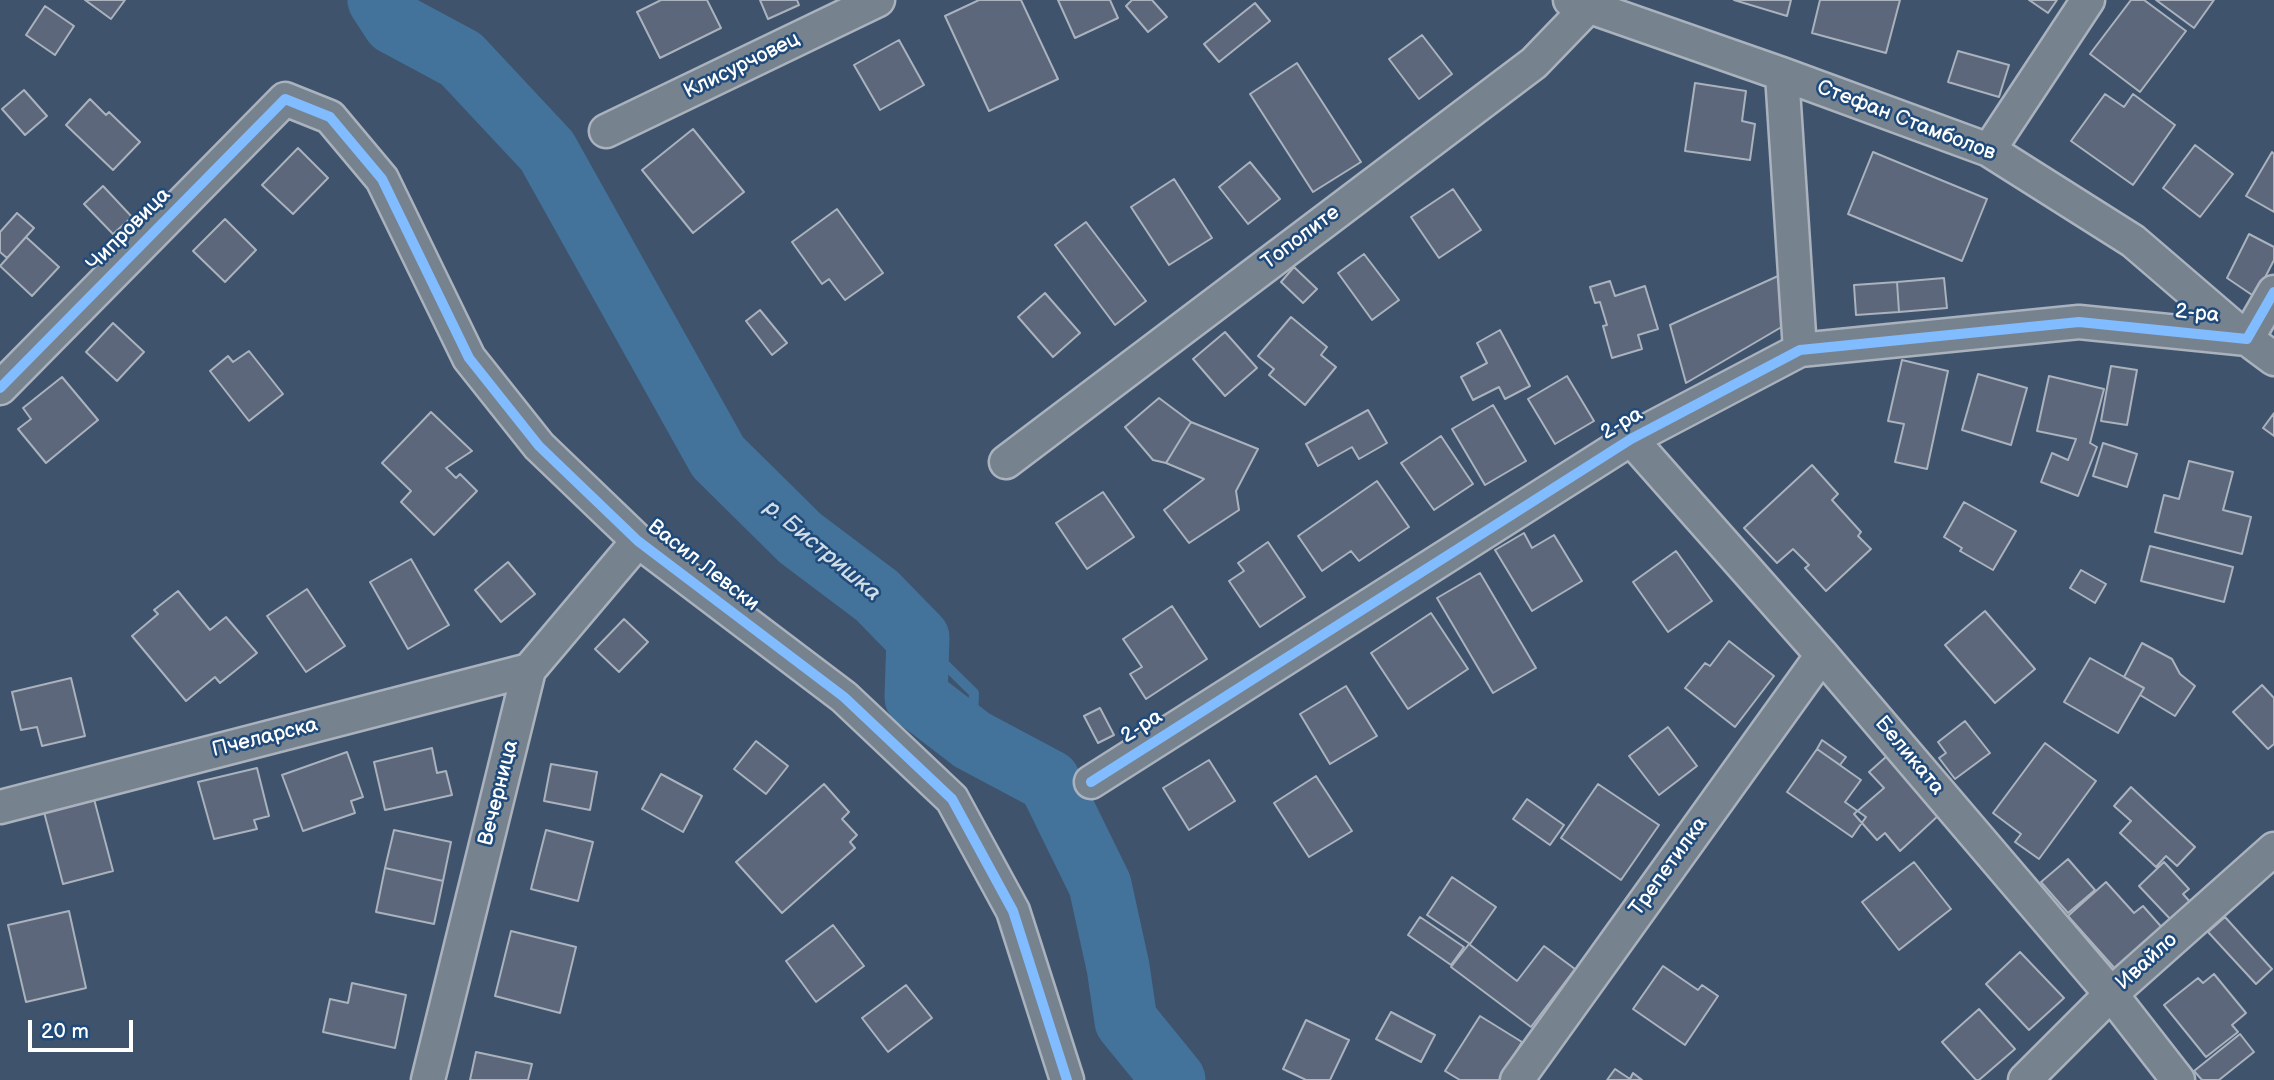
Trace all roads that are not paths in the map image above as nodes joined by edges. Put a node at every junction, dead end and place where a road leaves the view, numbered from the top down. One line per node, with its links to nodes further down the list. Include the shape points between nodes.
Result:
1 (878, 0): 6 (street, Клисурчовец)
2 (2088, 0): 7 (street)
3 (1579, 3): 4 (street, Стефан Стамболов); 14 (street, Тополите, via 1534,63)
4 (1782, 74): 7 (street, Стефан Стамболов); 10 (street)
5 (285, 99): 12 (street, Чипровица); 15 (street, Васил Левски, via 330,117 382,179 469,358 539,446)
6 (606, 131)
7 (1989, 150): 9 (street, Стефан Стамболов, via 2133,241)
8 (2274, 292): 9 (street)
9 (2247, 339): 10 (street, 2-ра, via 2079,322); 11 (street, Стефан Стамболов)
10 (1800, 350): 13 (street, 2-ра)
11 (2274, 359)
12 (0, 388)
13 (1631, 439): 16 (street, Беликата); 18 (street, 2-ра)
14 (1006, 461)
15 (638, 541): 17 (street, Вечерница); 23 (street, Васил Левски, via 844,697 952,799 1013,911)
16 (1822, 655): 21 (street, Беликата); 24 (street, Трепетилка)
17 (529, 670): 19 (street, Пчеларска); 22 (street, Вечерница)
18 (1091, 782)
19 (0, 807)
20 (2274, 849): 21 (street, Ивайло)
21 (2111, 994): 25 (street, Ивайло); 26 (street, Беликата)
22 (428, 1080)
23 (1067, 1080)
24 (1517, 1080)
25 (2025, 1080)
26 (2178, 1080)

